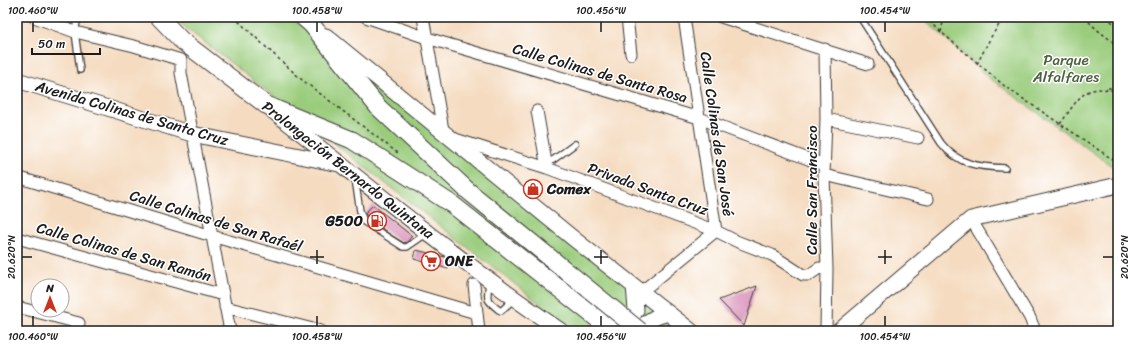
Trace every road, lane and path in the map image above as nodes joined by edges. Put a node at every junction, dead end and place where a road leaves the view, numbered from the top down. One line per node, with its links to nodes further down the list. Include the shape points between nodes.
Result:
1 (34, 17): 17 (street)
2 (78, 17): 17 (lane)
3 (159, 17): 30 (main road, Prolongación Bernardo Quintana, via 181,40)
4 (366, 17): 19 (street, Calle Colinas de Santa Rosa)
5 (424, 17): 19 (street)
6 (627, 17): 22 (street)
7 (684, 17): 32 (street, Calle Colinas de San José)
8 (721, 17): 21 (street)
9 (860, 17): 42 (lane, via 947,152 979,167)
10 (926, 17): 18 (path)
11 (944, 17): 18 (path)
12 (1004, 17): 24 (path)
13 (1085, 17): 20 (path, via 1103,36)
14 (1106, 17): 16 (path)
15 (307, 20): 36 (street); 67 (main road, bridge, via 378,107 467,190)
16 (1118, 26)
17 (75, 32): 25 (lane); 35 (street, via 181,60)
18 (941, 32): 24 (path)
19 (427, 38): 32 (street, Calle Colinas de Santa Rosa); 36 (street)
20 (1118, 46)
21 (825, 49): 23 (street); 33 (street, Calle San Francisco)
22 (631, 54)
23 (868, 64)
24 (977, 64): 34 (path, via 1006,88)
25 (80, 70)
26 (17, 80): 35 (street, Avenida Colinas de Santa Cruz)
27 (1118, 88): 28 (path)
28 (1106, 89): 29 (path); 34 (path, via 1093,89 1084,93)
29 (1118, 92)
30 (266, 106): 40 (street, Prolongación Bernardo Quintana); 65 (main road, via 352,140 453,205)
31 (537, 111): 41 (street)
32 (699, 118): 43 (street, Calle Colinas de Santa Rosa); 49 (street, Calle Colinas de San José)
33 (826, 119): 37 (street); 43 (street, Calle San Francisco)
34 (1060, 124): 39 (path)
35 (192, 134): 40 (street, Avenida Colinas de Santa Cruz); 51 (street)
36 (447, 134): 41 (street, Privada Santa Cruz); 55 (street)
37 (918, 138)
38 (576, 144): 41 (lane)
39 (1118, 163)
40 (342, 165): 44 (street, Prolongación Bernardo Quintana)
41 (546, 165): 49 (street, Privada Santa Cruz)
42 (1005, 168)
43 (824, 170): 47 (street, Calle Colinas de Santa Rosa); 53 (street, Calle San Francisco)
44 (355, 175): 50 (street, Prolongación Bernardo Quintana); 50 (lane, via 364,222 403,247)
45 (17, 177): 51 (street, Calle Colinas de San Rafaél)
46 (1118, 185): 48 (street)
47 (928, 199)
48 (971, 219): 70 (street); 71 (street, via 1030,318)
49 (716, 230): 53 (street, Privada Santa Cruz, via 772,255 803,275 809,275 819,268); 55 (street, Calle Colinas de San José)
50 (427, 233): 64 (street, Prolongación Bernardo Quintana)
51 (212, 236): 56 (street); 58 (street, Calle Colinas de San Rafaél)
52 (17, 238): 56 (street, Calle Colinas de San Ramón)
53 (827, 269): 69 (street, Calle San Francisco)
54 (474, 285): 58 (street)
55 (637, 289): 59 (street); 66 (street, via 636,310)
56 (224, 301): 61 (street); 62 (street, Calle Colinas de San Ramón)
57 (17, 307): 60 (street)
58 (476, 313): 63 (street)
59 (668, 313): 67 (street, via 648,321); 68 (street)
60 (79, 323)
61 (230, 331)
62 (321, 331)
63 (479, 331)
64 (561, 331)
65 (613, 331)
66 (624, 331)
67 (639, 331)
68 (691, 331)
69 (826, 331)
70 (839, 331)
71 (1035, 331)

